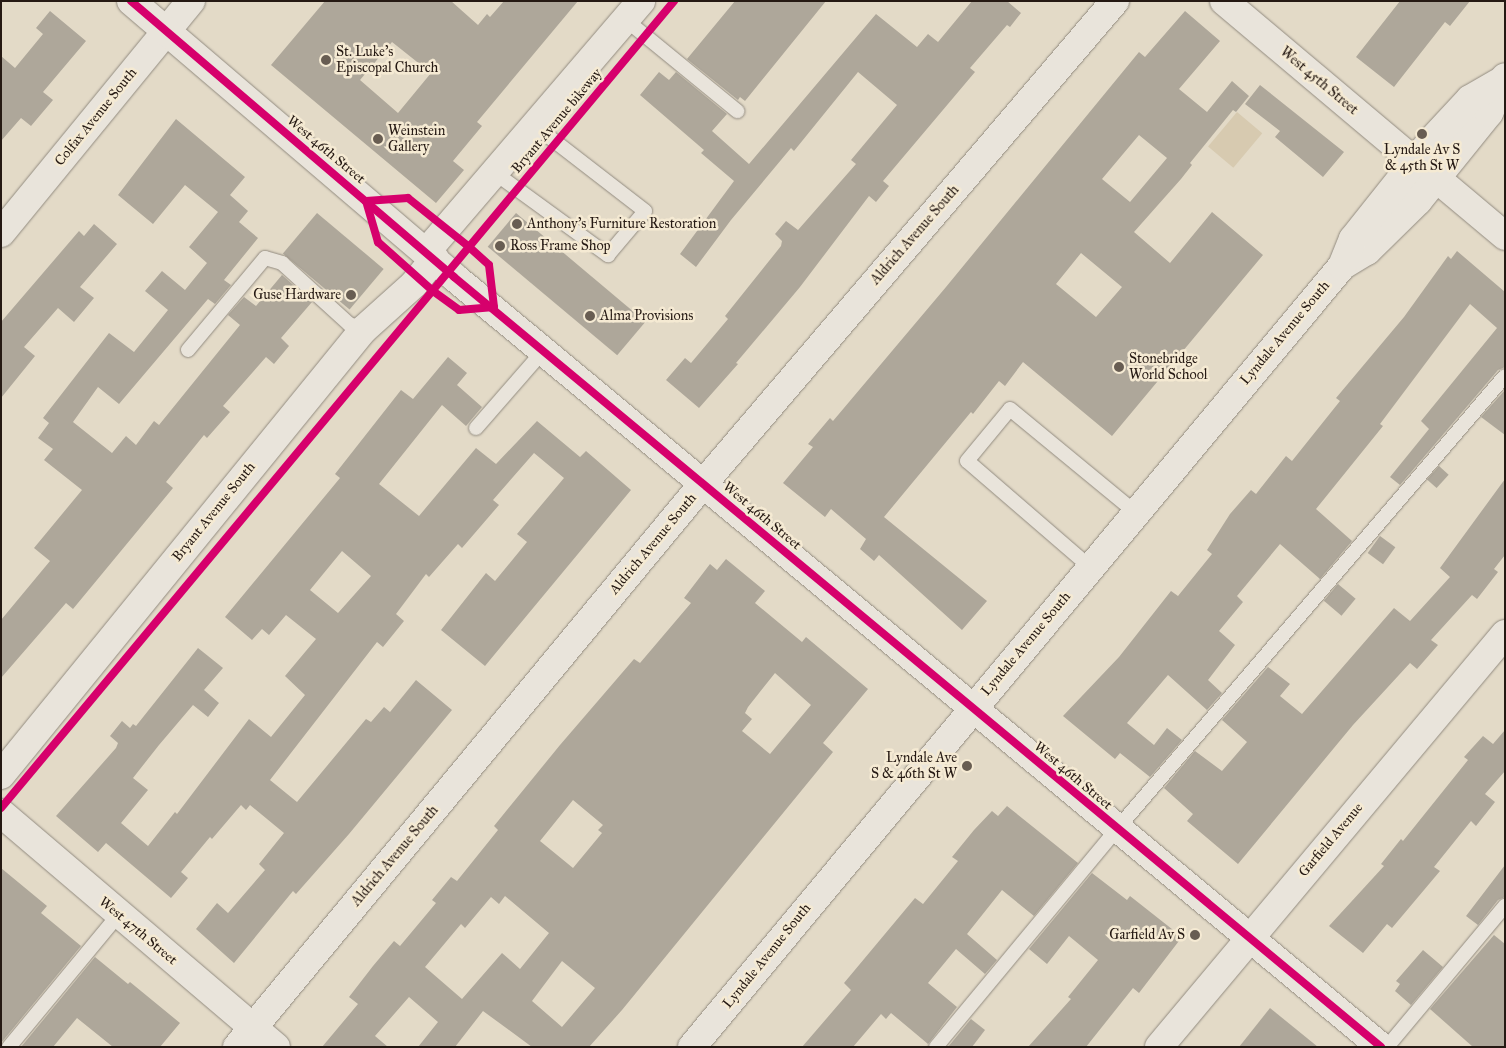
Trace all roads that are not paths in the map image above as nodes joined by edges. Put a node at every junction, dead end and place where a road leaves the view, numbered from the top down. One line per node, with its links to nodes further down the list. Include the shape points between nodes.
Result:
1 (130, 1): 6 (street, West 46th Street)
2 (192, 1): 6 (street, Colfax Avenue South)
3 (1116, 1): 20 (street, Aldrich Avenue South)
4 (1224, 1): 10 (street, West 45th Street)
5 (633, 10): 8 (lane); 9 (street, Bryant Avenue South)
6 (166, 31): 12 (street, Colfax Avenue South); 14 (street, West 46th Street)
7 (1503, 79): 10 (street, Lyndale Avenue South, via 1470,99)
8 (738, 112)
9 (535, 126): 11 (street, Bryant Avenue South); 11 (lane, via 645,211 608,255)
10 (1425, 170): 13 (street, West 45th Street); 21 (street, Lyndale Avenue South, via 1418,201 1366,251 1342,266)
11 (495, 173): 14 (street, Bryant Avenue South)
12 (1, 233)
13 (1505, 236)
14 (431, 254): 15 (street, Bryant Avenue South, via 414,284); 17 (street, West 46th Street)
15 (362, 330): 16 (lane, via 349,324 282,263 265,258); 25 (street, Bryant Avenue South)
16 (188, 350)
17 (544, 350): 19 (lane); 20 (street, West 46th Street)
18 (1505, 376): 27 (lane)
19 (476, 428)
20 (703, 484): 24 (street, West 46th Street); 31 (street, Aldrich Avenue South)
21 (1136, 513): 22 (street, Lyndale Avenue South); 22 (lane, via 1010,409 967,461)
22 (1090, 567): 24 (street, Lyndale Avenue South)
23 (1505, 634): 30 (street, Garfield Avenue)
24 (973, 708): 27 (street, West 46th Street); 34 (street, Lyndale Avenue South)
25 (1, 775)
26 (1, 813): 29 (street, West 47th Street)
27 (1117, 828): 30 (street, West 46th Street); 35 (lane)
28 (1505, 906): 38 (lane)
29 (119, 914): 31 (street, West 47th Street); 32 (lane)
30 (1249, 937): 36 (street, Garfield Avenue); 37 (street, West 46th Street)
31 (245, 1037): 33 (street, West 47th Street)
32 (10, 1047)
33 (276, 1047)
34 (692, 1047)
35 (936, 1047)
36 (1159, 1047)
37 (1381, 1047)
38 (1387, 1047)

